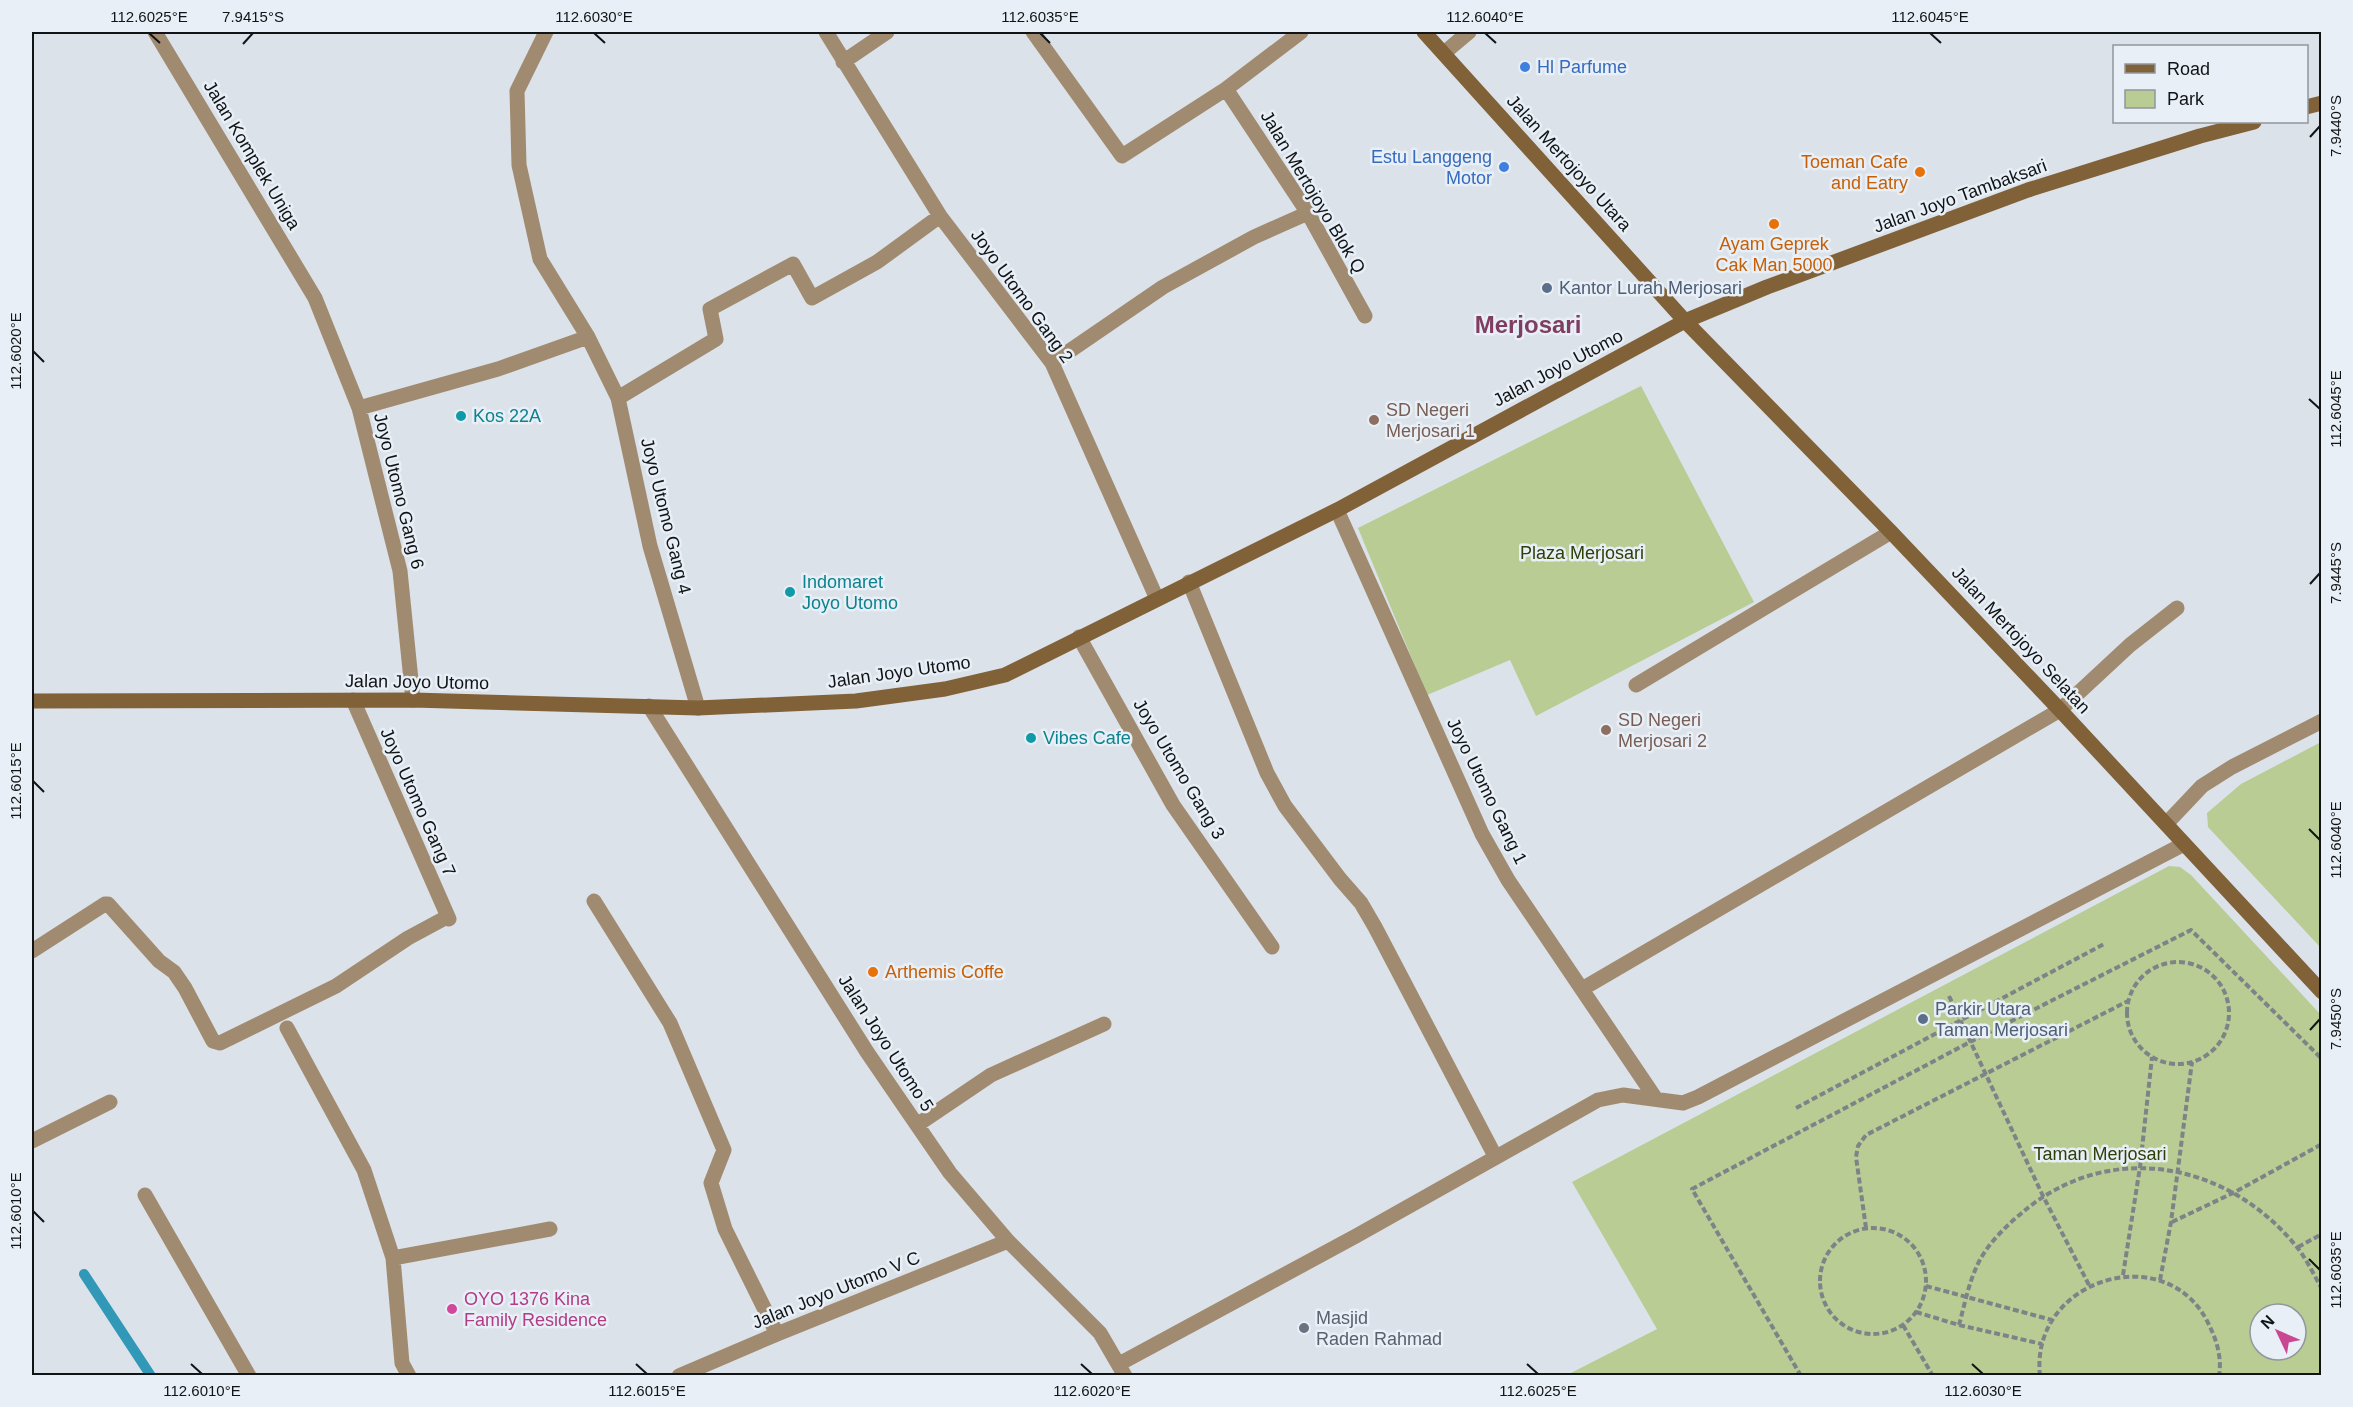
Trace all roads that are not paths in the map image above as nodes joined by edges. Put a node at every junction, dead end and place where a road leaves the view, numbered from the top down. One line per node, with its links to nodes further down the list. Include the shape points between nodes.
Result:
1 (156, 32): 15 (street, Jalan Komplek Uniga)
2 (546, 32): 18 (street, Joyo Utomo Gang 4, via 517,91 519,165 540,259)
3 (826, 32): 10 (street, Joyo Utomo Gang 2)
4 (887, 32): 10 (street)
5 (1033, 32): 11 (street, via 1122,156)
6 (1300, 32): 11 (street)
7 (1424, 32): 9 (main road, Jalan Mertojoyo Utara)
8 (1469, 32): 9 (street)
9 (1444, 53): 17 (main road, Jalan Mertojoyo Utara)
10 (843, 62): 14 (street, Joyo Utomo Gang 2)
11 (1226, 88): 13 (street, Jalan Mertojoyo Blok Q)
12 (2250, 123): 17 (main road, Jalan Joyo Tambaksari, via 2028,190)
13 (1308, 213): 16 (street, Jalan Mertojoyo Blok Q); 19 (street, via 1254,237 1163,287)
14 (940, 216): 19 (street, Joyo Utomo Gang 2); 20 (street, via 877,262 812,298 793,264 710,309 716,339)
15 (315, 298): 21 (street, Joyo Utomo Gang 6)
16 (1365, 316)
17 (1684, 321): 22 (main road, Jalan Joyo Utomo); 23 (main road, Jalan Mertojoyo Selatan)
18 (588, 337): 20 (street, Joyo Utomo Gang 4); 21 (street, via 498,369)
19 (1052, 363): 25 (street, Joyo Utomo Gang 2)
20 (618, 398): 33 (street, Joyo Utomo Gang 4, via 650,546)
21 (359, 408): 30 (street, Joyo Utomo Gang 6, via 400,571)
22 (1337, 510): 24 (main road, Jalan Joyo Utomo); 41 (street, Joyo Utomo Gang 1, via 1482,834 1508,880)
23 (1892, 532): 28 (street); 34 (main road, Jalan Mertojoyo Selatan)
24 (1189, 582): 25 (main road, Jalan Joyo Utomo); 49 (street, via 1267,773 1285,806 1361,903)
25 (1157, 599): 27 (main road, Jalan Joyo Utomo)
26 (2177, 608): 34 (street)
27 (1079, 637): 33 (main road, Jalan Joyo Utomo, via 1005,675 945,689 856,701); 39 (street, Joyo Utomo Gang 3, via 1173,805)
28 (1636, 685)
29 (352, 700): 30 (main road, Jalan Joyo Utomo); 31 (main road, Jalan Joyo Utomo); 40 (street, Joyo Utomo Gang 7, via 448,918 408,938 336,986 220,1043 213,1041 174,972 159,961 108,904)
30 (413, 700): 32 (main road, Jalan Joyo Utomo)
31 (32, 701)
32 (649, 706): 33 (main road, Jalan Joyo Utomo); 47 (street, Jalan Joyo Utomo 5)
33 (698, 708)
34 (2060, 710): 36 (main road, Jalan Mertojoyo Selatan); 41 (street)
35 (2322, 721): 36 (street, via 2202,786)
36 (2166, 824): 37 (main road, Jalan Mertojoyo Selatan)
37 (2184, 844): 42 (main road, Jalan Mertojoyo Selatan); 45 (street, via 1698,1097 1683,1103)
38 (594, 901): 54 (street, via 679,1044 723,1150 711,1183 725,1229)
39 (1272, 947)
40 (32, 951)
41 (1582, 989): 45 (street, Joyo Utomo Gang 1)
42 (2322, 992)
43 (1104, 1024): 47 (street, via 991,1075)
44 (287, 1028): 53 (street, via 364,1170)
45 (1656, 1099): 49 (street, via 1623,1095 1598,1101)
46 (110, 1102): 48 (street)
47 (917, 1125): 52 (street, Jalan Joyo Utomo 5)
48 (32, 1141)
49 (1495, 1156): 55 (street)
50 (146, 1195): 56 (street)
51 (550, 1229): 53 (street)
52 (1008, 1241): 54 (street, Jalan Joyo Utomo V C); 55 (street, Jalan Joyo Utomo 5, via 1100,1333)
53 (393, 1258): 57 (street, via 402,1363)
54 (777, 1334): 58 (street, Jalan Joyo Utomo V C)
55 (1122, 1370)
56 (249, 1376)
57 (408, 1376)
58 (679, 1376)

